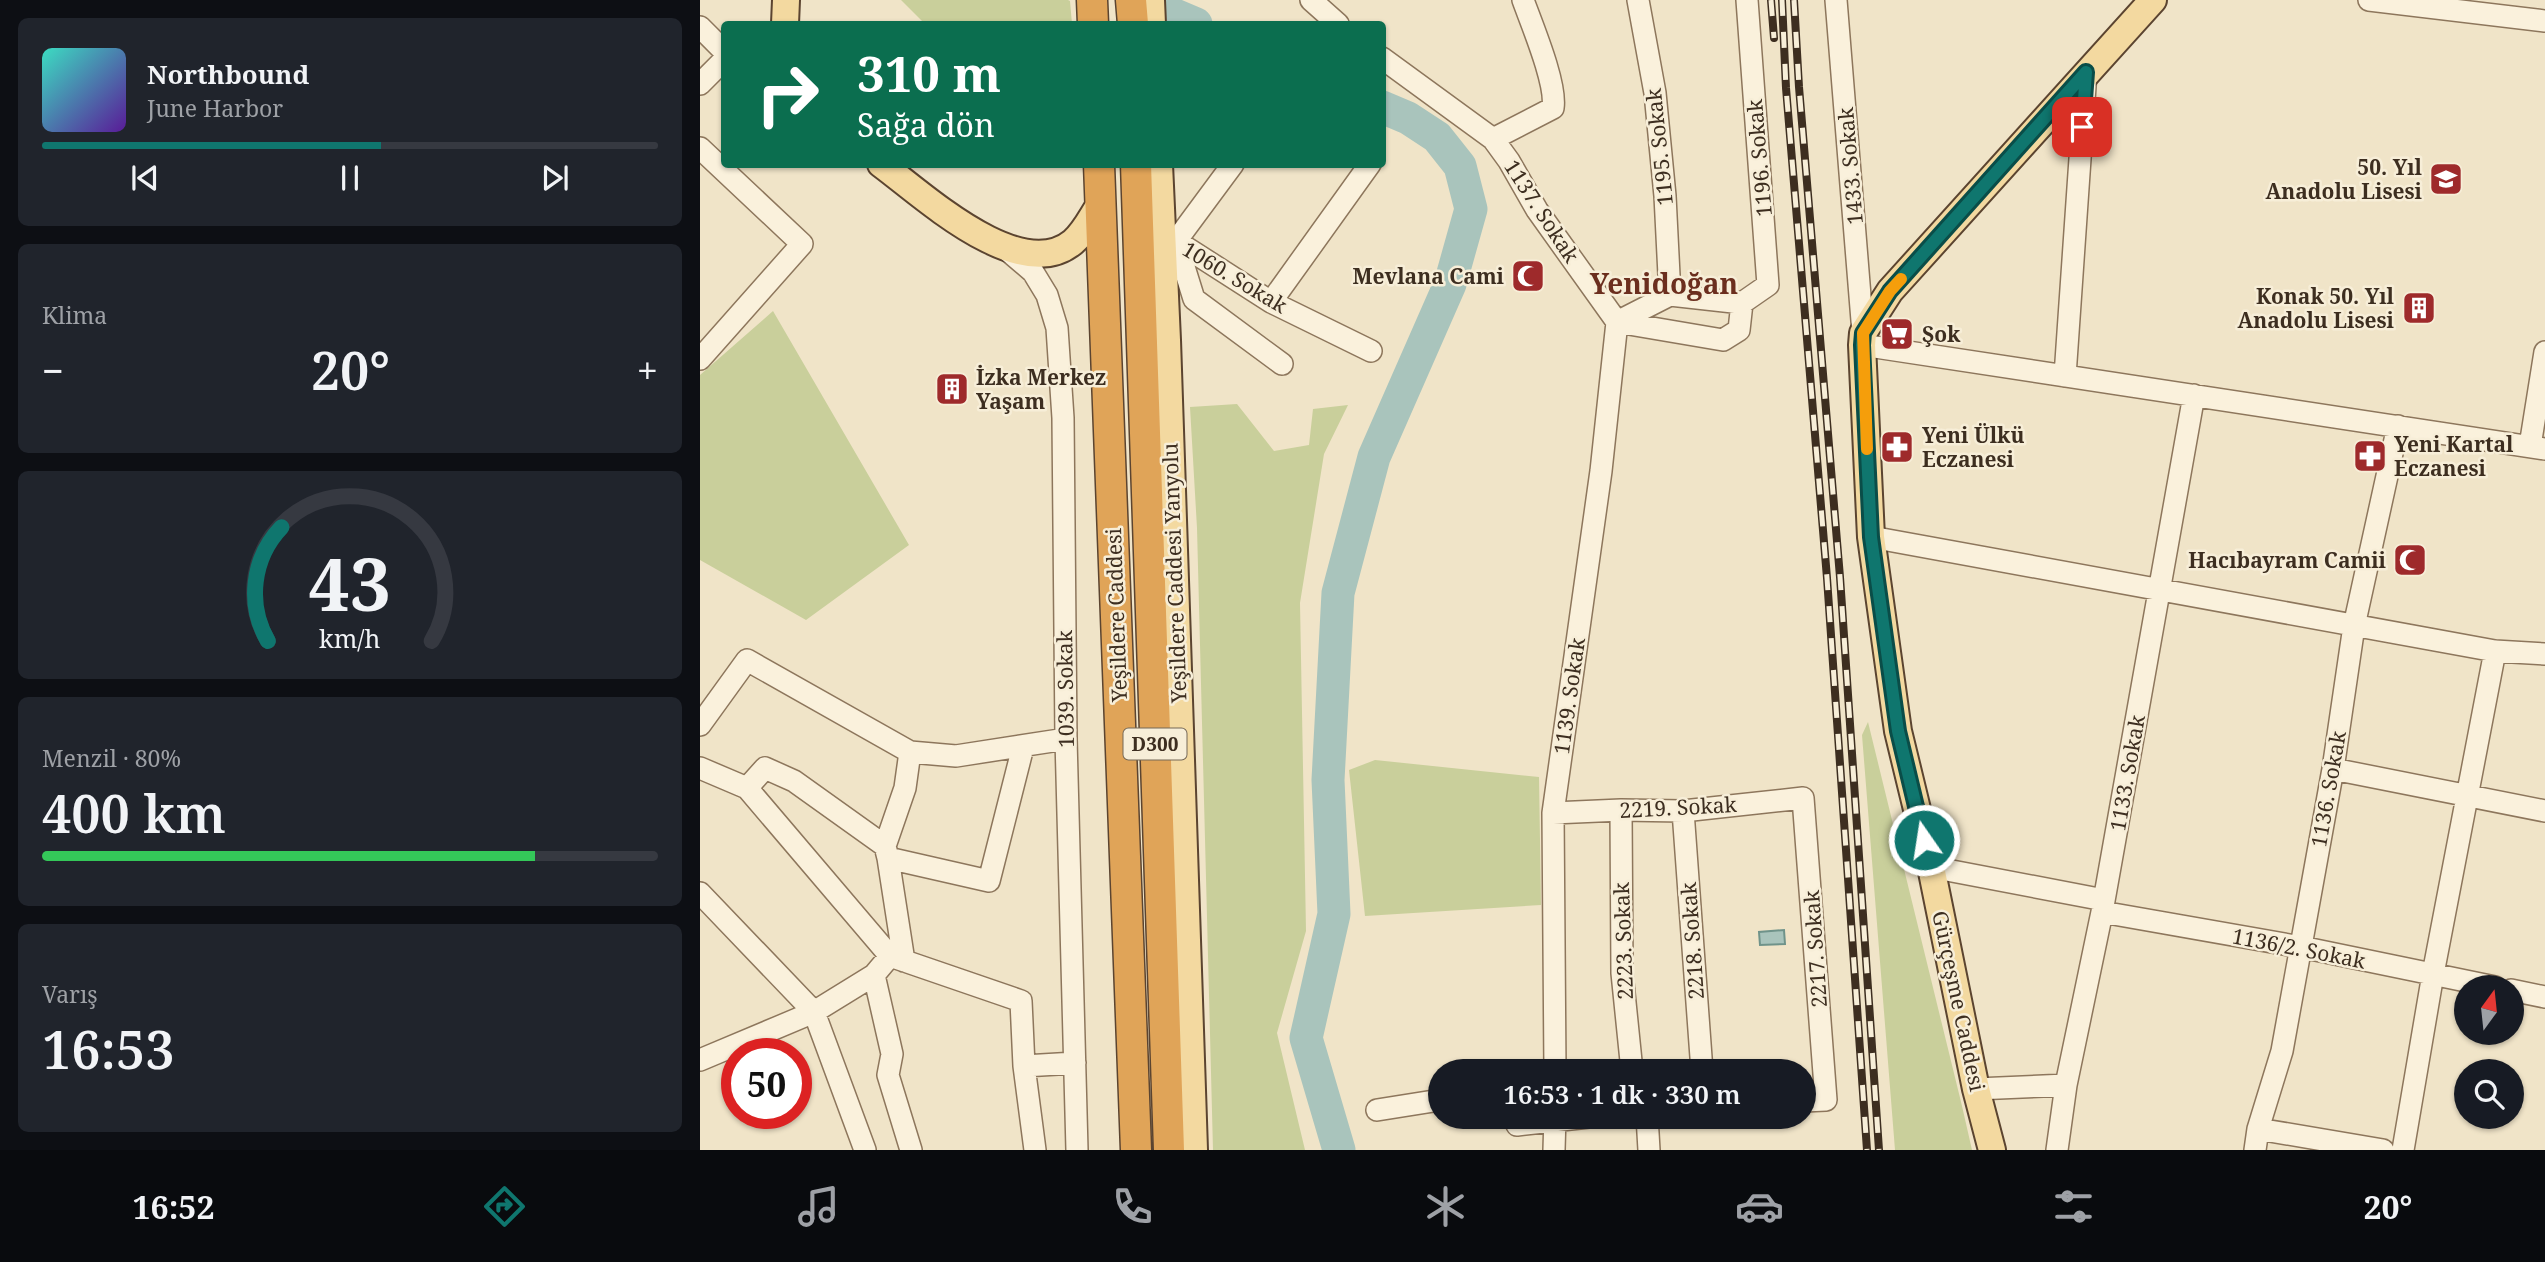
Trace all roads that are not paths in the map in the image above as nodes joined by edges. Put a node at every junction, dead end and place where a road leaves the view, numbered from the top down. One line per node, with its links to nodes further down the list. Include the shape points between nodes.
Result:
1 (786, 0): 12 (main road)
2 (1091, 0): 13 (highway)
3 (1131, 0): 14 (highway)
4 (1151, 0): 15 (main road)
5 (1311, 0): 16 (street)
6 (1523, 0): 24 (street, via 1555,100 1553,108)
7 (1638, 0): 37 (street, 1195. Sokak, via 1655,93)
8 (1747, 0): 40 (street, 1196. Sokak, via 1768,285)
9 (1836, 0): 44 (street, 1433. Sokak)
10 (2369, 0): 17 (street)
11 (2144, 5): 22 (main road)
12 (785, 21)
13 (1093, 21)
14 (1133, 21)
15 (1152, 21)
16 (1335, 21)
17 (2545, 21)
18 (700, 27): 19 (street)
19 (721, 48)
20 (1386, 61): 24 (street, 1137. Sokak)
21 (721, 63): 23 (street)
22 (2086, 72): 44 (main road, via 1890,291); 49 (street)
23 (700, 84)
24 (1493, 139): 42 (street, 1137. Sokak)
25 (700, 148): 27 (street)
26 (721, 168): 43 (street, via 803,244)
27 (721, 168)
28 (886, 168): 36 (main road, via 953,217)
29 (1099, 168): 34 (highway, Yeşildere Caddesi)
30 (1136, 168): 102 (highway, Yeşildere Caddesi / D300)
31 (1158, 168): 41 (main road, Yeşildere Caddesi Yanyolu)
32 (1230, 168): 35 (street)
33 (1367, 168): 39 (street)
34 (1101, 203): 36 (main road, via 1072,244); 101 (highway, Yeşildere Caddesi)
35 (1176, 241): 38 (street, 1060. Sokak); 39 (street, 1060. Sokak)
36 (1037, 264): 59 (street, 1039. Sokak, via 1057,328 1063,418)
37 (1670, 295): 40 (street); 42 (street)
38 (1194, 299): 41 (street); 48 (street, 1060. Sokak)
39 (1271, 302): 45 (street, 1060. Sokak)
40 (1742, 303): 42 (street, via 1739,330 1723,340)
41 (1166, 316): 103 (main road, Yeşildere Caddesi Yanyolu)
42 (1618, 322): 70 (street, 1139. Sokak)
43 (708, 334): 47 (street)
44 (1863, 339): 49 (street); 53 (main road, Gürçeşme Caddesi)
45 (1371, 351)
46 (2545, 352): 52 (street)
47 (700, 359)
48 (1282, 364)
49 (2065, 376): 50 (street)
50 (2194, 395): 51 (street); 54 (street, 1133. Sokak)
51 (2398, 426): 52 (street); 55 (street, 1136. Sokak)
52 (2538, 448)
53 (1871, 537): 54 (street); 72 (main road, Gürçeşme Caddesi, via 1898,731)
54 (2160, 589): 55 (street); 74 (street, 1133. Sokak)
55 (2354, 626): 56 (street); 63 (street, 1136. Sokak)
56 (2495, 651): 57 (street); 65 (street)
57 (2545, 654)
58 (700, 725): 61 (street, via 747,660)
59 (1066, 739): 60 (street); 87 (street, 1039. Sokak)
60 (1023, 747): 61 (street, via 956,756); 71 (street, via 989,881)
61 (910, 752): 71 (street)
62 (700, 768): 64 (street)
63 (2333, 769): 65 (street); 75 (street, 1136. Sokak)
64 (747, 788): 71 (street, via 765,768 794,781); 76 (street)
65 (2469, 796): 69 (street); 77 (street)
66 (1803, 798): 68 (street, 2219. Sokak); 91 (street, 2217. Sokak, via 1826,1100)
67 (1621, 810): 68 (street, 2219. Sokak); 70 (street, 2219. Sokak); 84 (street, 2223. Sokak, via 1622,973)
68 (1683, 811): 85 (street, 2218. Sokak)
69 (2545, 811)
70 (1553, 813): 83 (street, 1139. Sokak)
71 (887, 852): 76 (street)
72 (1931, 867): 74 (street, 1136/2. Sokak); 90 (main road, Gürçeşme Caddesi)
73 (700, 893): 82 (street)
74 (2103, 906): 75 (street, 1136/2. Sokak); 89 (street, 1133. Sokak)
75 (2301, 947): 77 (street, 1136/2. Sokak); 96 (street, 1136. Sokak, via 2282,1052)
76 (897, 959): 78 (street); 88 (street, via 1021,1002)
77 (2433, 974): 79 (street, 1136/2. Sokak); 109 (street)
78 (874, 975): 82 (street); 98 (street, via 892,1055 888,1075)
79 (2454, 978)
80 (2524, 993): 81 (street)
81 (2545, 997)
82 (814, 1012): 86 (street); 97 (street)
83 (1555, 1059)
84 (1631, 1059)
85 (1701, 1059)
86 (700, 1060)
87 (1075, 1063): 88 (street); 100 (street, 1039. Sokak)
88 (1024, 1066): 99 (street)
89 (2066, 1085): 90 (street); 107 (street, 1133. Sokak)
90 (1976, 1089): 106 (main road, Gürçeşme Caddesi)
91 (1816, 1100)
92 (1428, 1102): 93 (street)
93 (1377, 1110)
94 (1555, 1129): 104 (street)
95 (1648, 1129): 105 (street)
96 (2257, 1140): 108 (street)
97 (864, 1150)
98 (911, 1150)
99 (1035, 1150)
100 (1077, 1150)
101 (1136, 1150)
102 (1169, 1150)
103 (1194, 1150)
104 (1554, 1150)
105 (1649, 1150)
106 (1992, 1150)
107 (2057, 1150)
108 (2383, 1150)
109 (2403, 1150)

